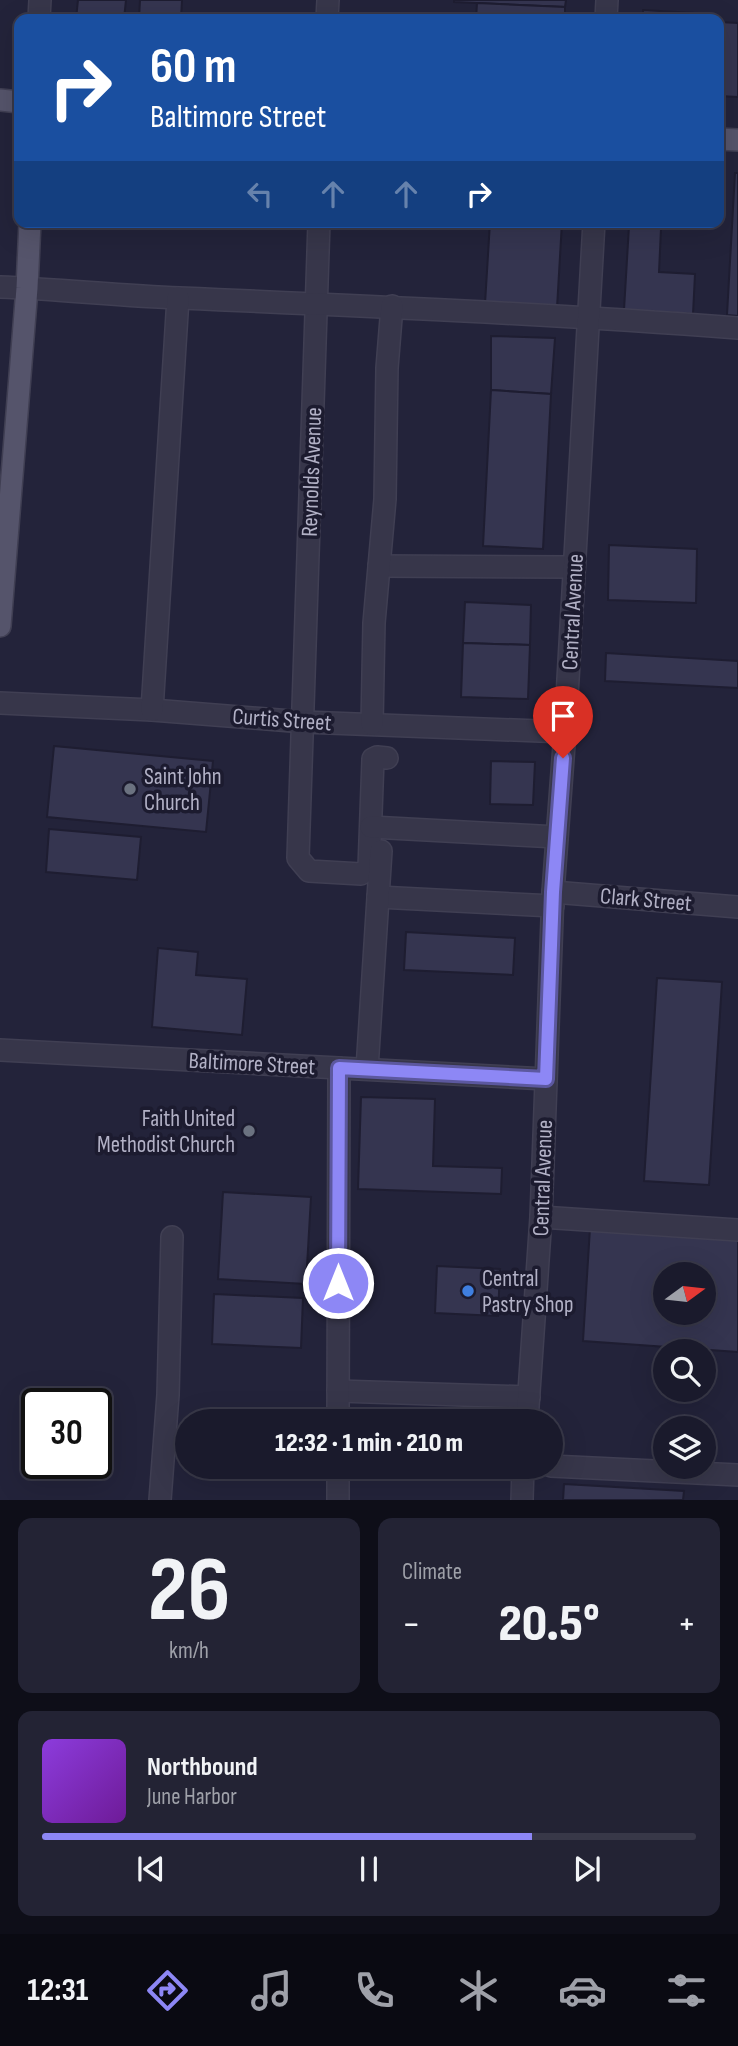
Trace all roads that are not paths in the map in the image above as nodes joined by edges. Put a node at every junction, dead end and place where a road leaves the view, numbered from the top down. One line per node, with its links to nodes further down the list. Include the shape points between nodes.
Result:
1 (30, 228): 5 (main road)
2 (319, 228): 7 (street, Reynolds Avenue)
3 (594, 228): 9 (street, Central Avenue)
4 (0, 287): 5 (street)
5 (27, 288): 6 (street); 13 (main road)
6 (178, 298): 7 (street); 15 (street)
7 (316, 302): 8 (street); 16 (street, Reynolds Avenue)
8 (392, 306): 9 (street); 11 (street)
9 (589, 317): 10 (street); 12 (street, Central Avenue)
10 (738, 328)
11 (379, 566): 12 (street); 17 (street, via 374,622)
12 (574, 567): 18 (street, Central Avenue)
13 (0, 625)
14 (0, 703): 15 (street, Curtis Street)
15 (152, 710): 16 (street, Curtis Street)
16 (304, 722): 17 (street, Curtis Street); 19 (street, Reynolds Avenue, via 298,858 309,871 361,874 369,868)
17 (380, 725): 18 (street, Curtis Street); 19 (street, via 387,758)
18 (565, 732): 20 (street, Central Avenue)
19 (377, 827): 20 (street); 21 (street)
20 (557, 837): 22 (street, Central Avenue)
21 (378, 897): 22 (street, Clark Street); 26 (street)
22 (553, 899): 23 (street, Clark Street); 27 (street, Central Avenue)
23 (738, 907)
24 (0, 1050): 25 (street, Baltimore Street)
25 (339, 1068): 26 (street, Baltimore Street); 31 (street)
26 (367, 1069): 27 (street, Baltimore Street)
27 (546, 1079): 28 (street, Central Avenue)
28 (541, 1217): 29 (street); 32 (street, Central Avenue)
29 (738, 1230)
30 (172, 1237): 39 (street)
31 (338, 1391): 32 (street); 33 (street)
32 (529, 1396): 34 (street, Central Avenue)
33 (338, 1409)
34 (528, 1409)
35 (563, 1467): 36 (street)
36 (738, 1475)
37 (338, 1479): 40 (street)
38 (523, 1479): 41 (street)
39 (160, 1500)
40 (338, 1500)
41 (522, 1500)

